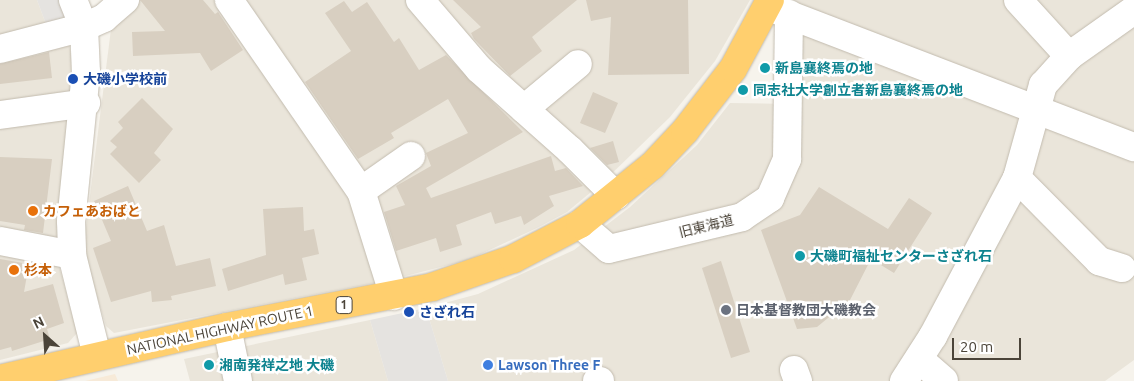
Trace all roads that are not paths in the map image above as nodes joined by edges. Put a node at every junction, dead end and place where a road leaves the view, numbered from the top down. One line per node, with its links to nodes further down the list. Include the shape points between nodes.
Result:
1 (73, 0): 8 (street)
2 (125, 0): 8 (street, via 104,18)
3 (229, 0): 19 (street)
4 (420, 0): 13 (street, via 479,69)
5 (1018, 0): 10 (street)
6 (775, 7): 14 (street); 20 (highway, NATIONAL HIGHWAY ROUTE 1 / 1, via 685,131 652,166); 21 (street, 旧東海道, via 787,159 770,198 742,217 610,249)
7 (1134, 10): 10 (street)
8 (84, 27): 9 (street); 12 (street)
9 (0, 49)
10 (1068, 56): 14 (street, via 1043,85)
11 (578, 64): 13 (street)
12 (86, 103): 15 (street); 23 (street, via 71,221)
13 (524, 109): 20 (street)
14 (1034, 110): 16 (street); 18 (street)
15 (0, 115)
16 (1134, 147)
17 (411, 156): 19 (street)
18 (1016, 178): 24 (street, via 1099,261); 28 (street)
19 (361, 192): 25 (street)
20 (616, 196): 21 (highway, NATIONAL HIGHWAY ROUTE 1 / 1)
21 (580, 224): 25 (highway, NATIONAL HIGHWAY ROUTE 1 / 1, via 514,260 472,276)
22 (0, 241): 23 (street)
23 (72, 255): 27 (street)
24 (1122, 268)
25 (394, 296): 26 (highway, NATIONAL HIGHWAY ROUTE 1 / 1)
26 (227, 327): 27 (highway, NATIONAL HIGHWAY ROUTE 1 / 1); 30 (street)
27 (97, 356): 29 (highway, NATIONAL HIGHWAY ROUTE 1 / 1)
28 (911, 370): 31 (street)
29 (0, 379)
30 (238, 381)
31 (944, 381)

